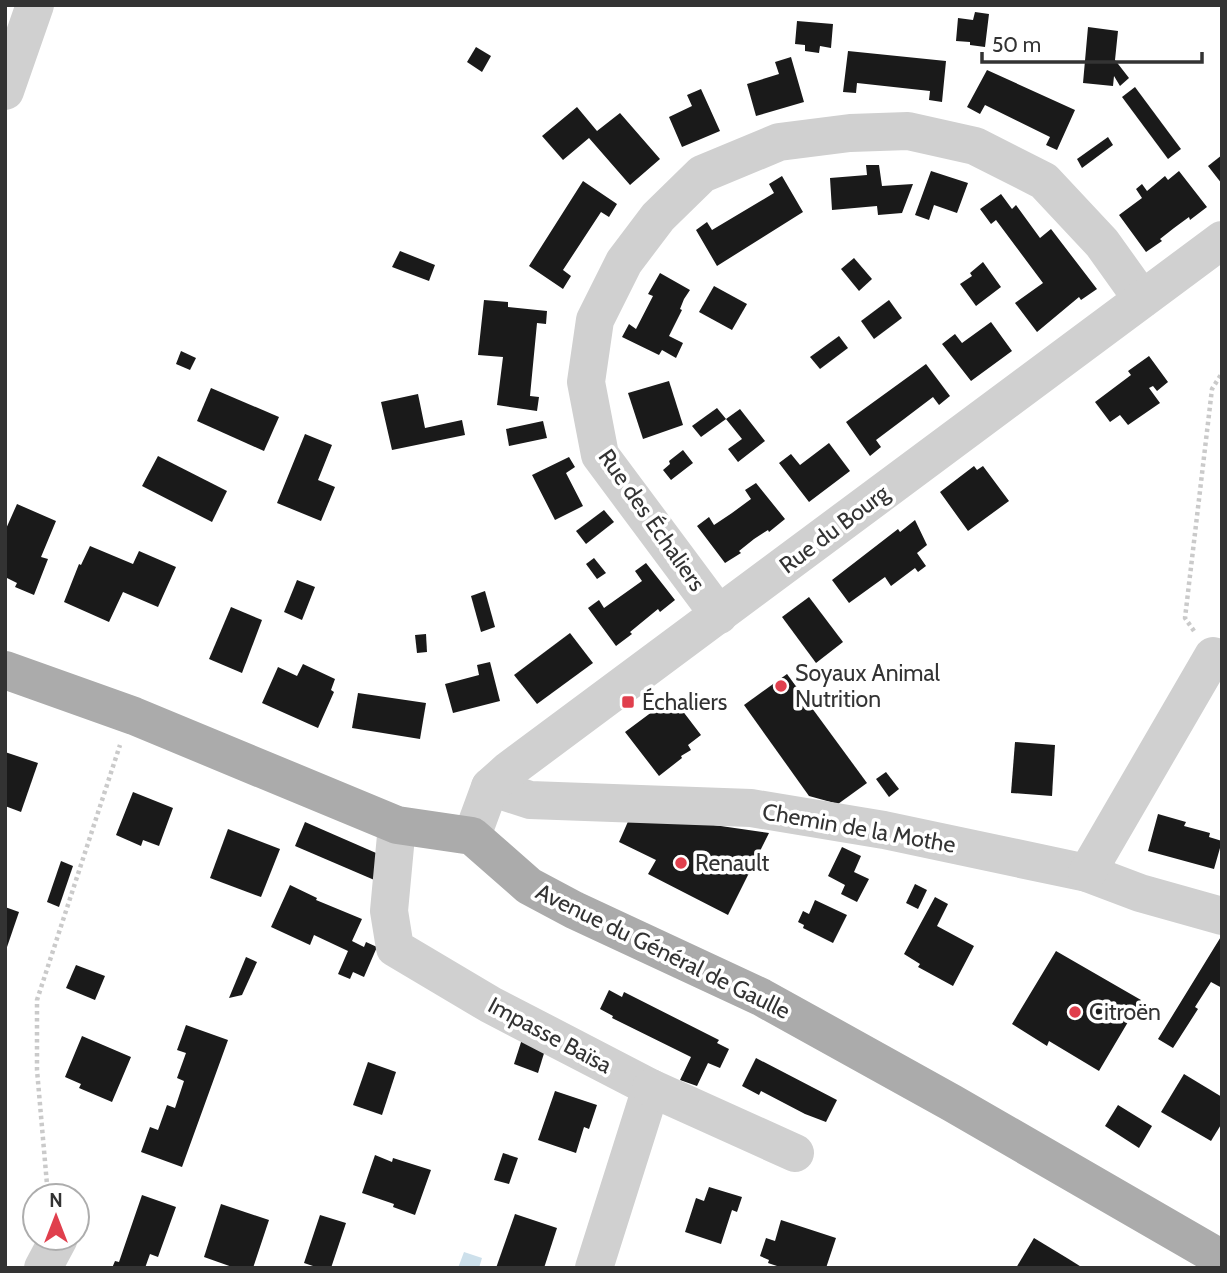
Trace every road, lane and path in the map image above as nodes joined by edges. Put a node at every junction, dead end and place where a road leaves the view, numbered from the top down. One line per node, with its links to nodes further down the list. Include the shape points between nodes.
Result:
1 (35, 5): 2 (street)
2 (5, 91)
3 (1222, 240): 4 (street, Rue du Bourg)
4 (1142, 299): 6 (street, Rue du Bourg); 6 (street, Rue des Échaliers, via 1102,243 1044,181 975,146 908,131 850,133 779,142 702,174 658,217 624,262 596,320 586,382 600,455)
5 (1222, 373): 7 (path, via 1212,388 1185,618)
6 (719, 615): 10 (street, Rue du Bourg)
7 (1213, 656): 13 (street)
8 (5, 670): 9 (main road)
9 (134, 716): 11 (main road); 17 (path, via 118,749 37,999 37,1070)
10 (490, 787): 12 (street, Rue du Bourg); 13 (street, Chemin de la Mothe, via 530,800 751,808)
11 (397, 825): 12 (main road); 15 (street, Impasse Baïsa, via 389,911 395,948 491,1005)
12 (472, 836): 19 (main road, Avenue du Général de Gaulle, via 529,886 761,997)
13 (1087, 873): 14 (street, Chemin de la Mothe)
14 (1222, 916)
15 (651, 1088): 16 (street); 21 (street)
16 (795, 1153)
17 (47, 1182)
18 (52, 1252): 20 (street)
19 (1222, 1259)
20 (43, 1268)
21 (594, 1268)

